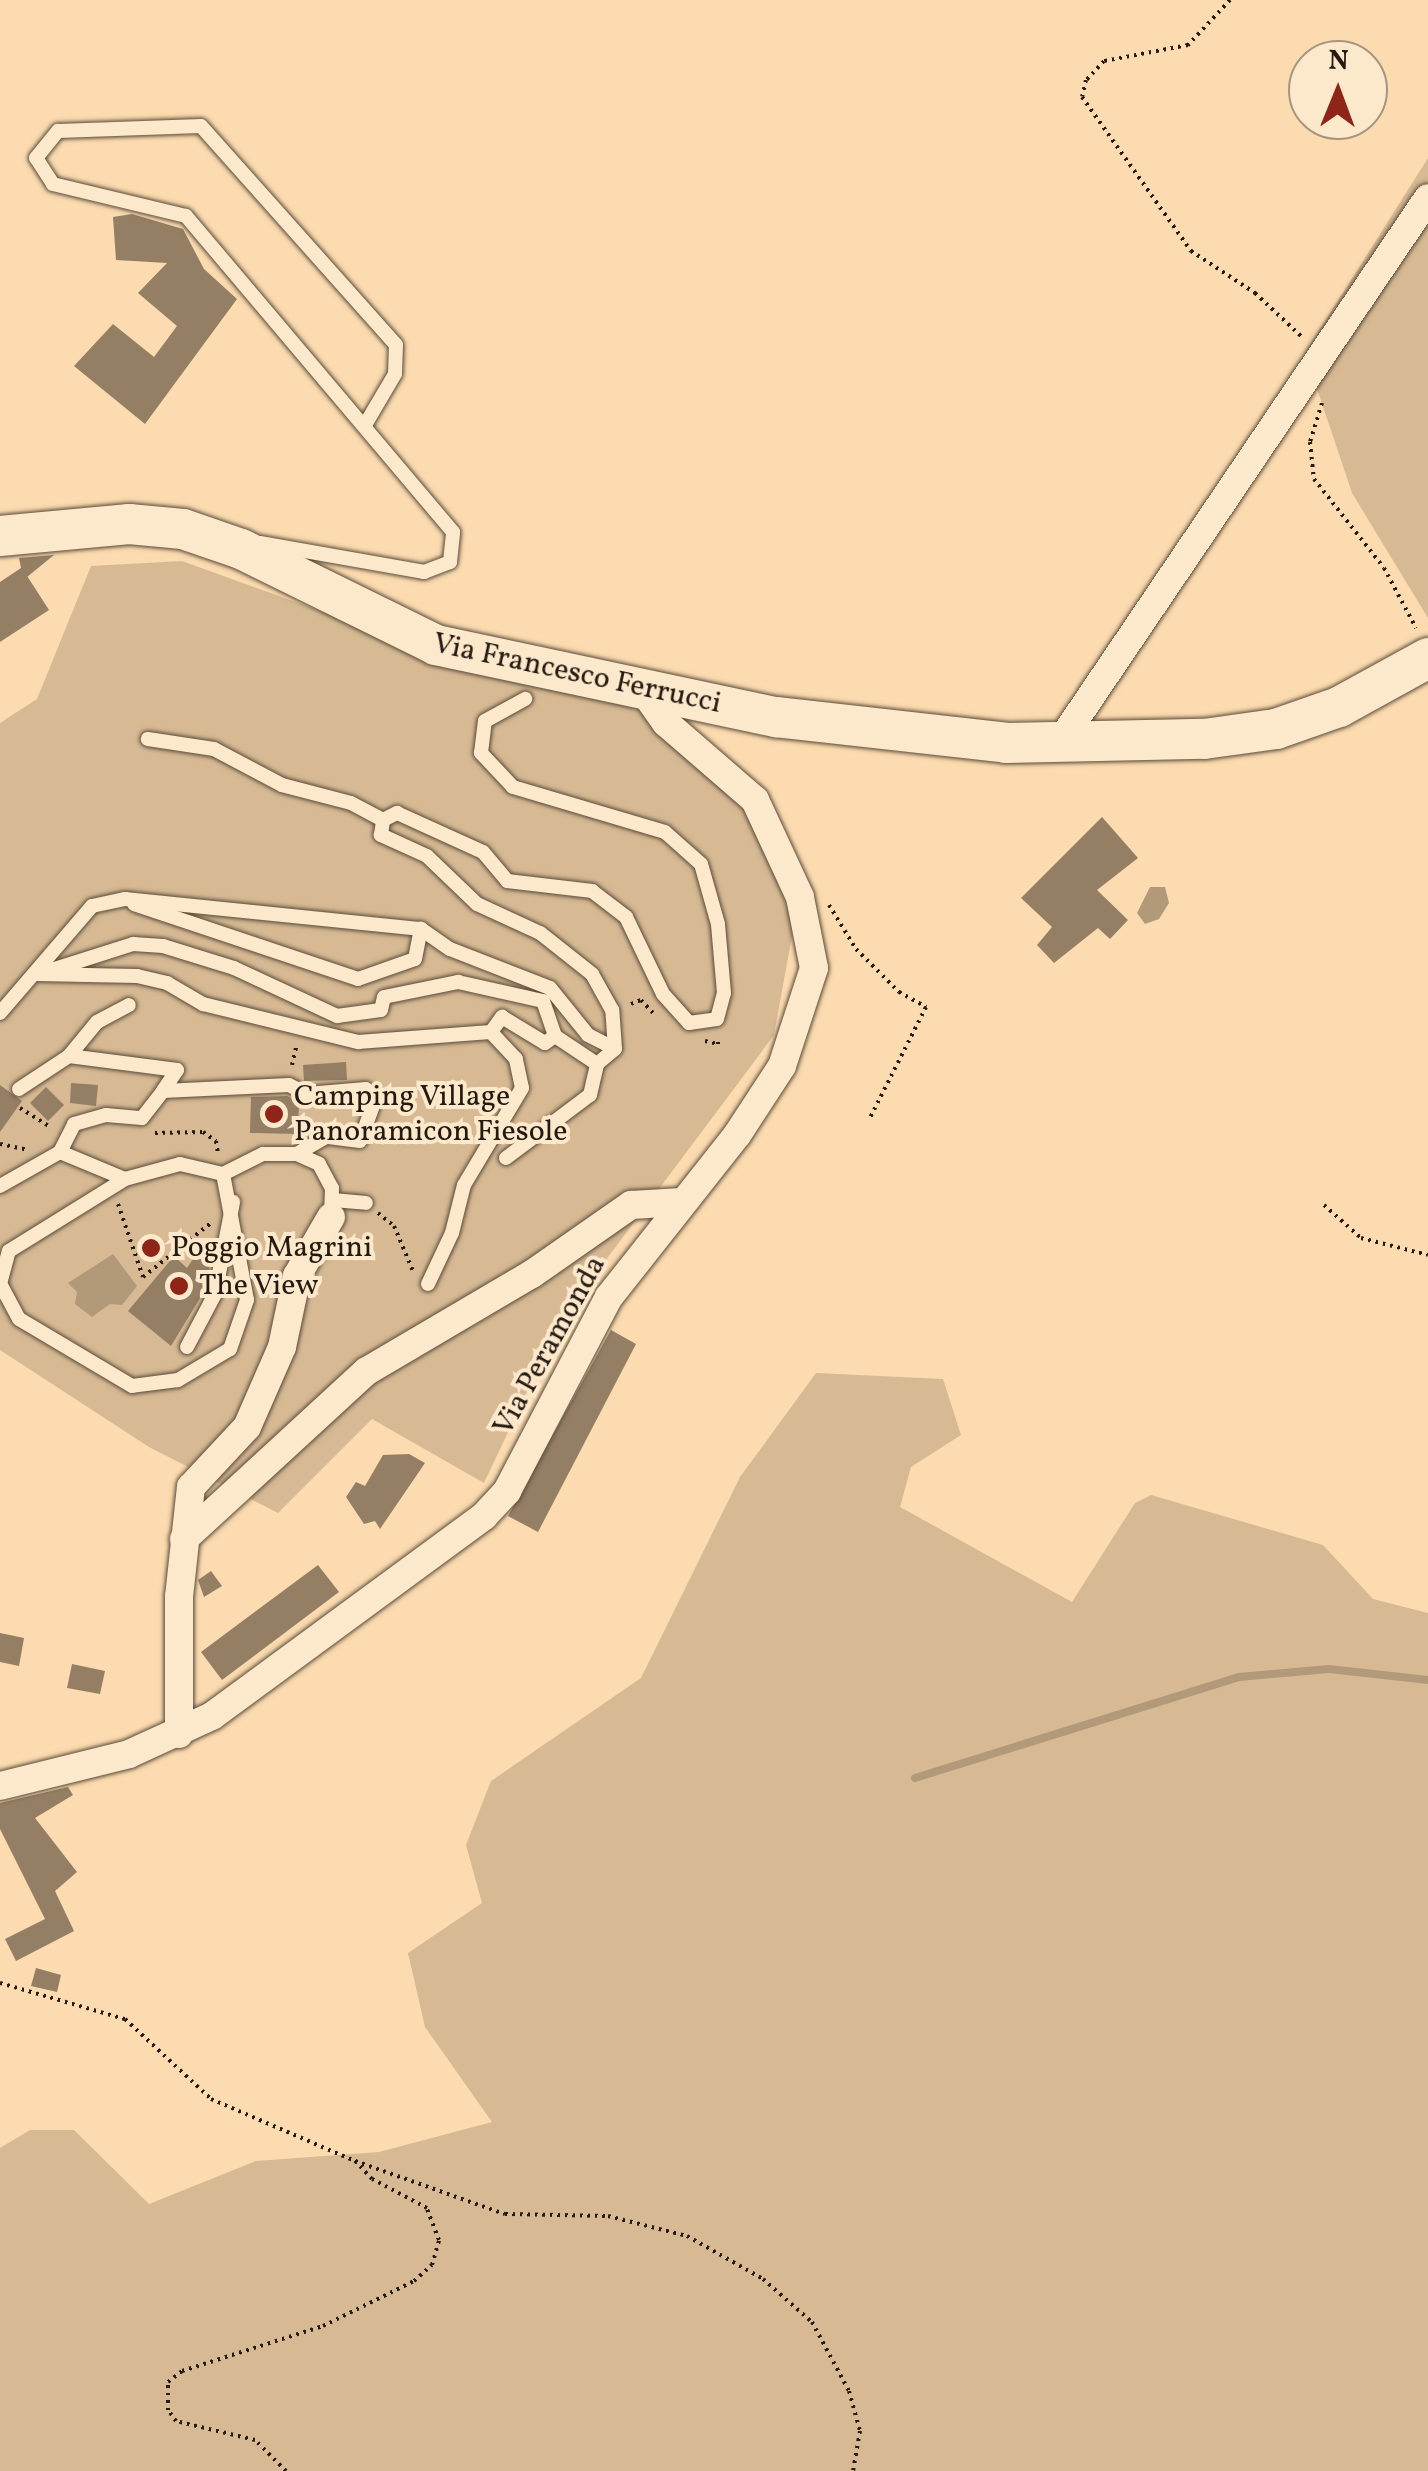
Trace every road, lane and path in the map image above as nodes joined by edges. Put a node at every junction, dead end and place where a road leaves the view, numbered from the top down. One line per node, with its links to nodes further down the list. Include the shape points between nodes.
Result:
1 (1230, 0): 3 (path, via 1188,44 1104,61 1086,80 1082,96 1191,251 1280,314)
2 (1428, 198): 3 (street)
3 (1321, 358): 7 (path, via 1325,393 1310,442 1311,471 1384,568); 11 (street)
4 (365, 425): 4 (lane, via 186,216 53,184 36,158 58,131 202,126 396,345 395,374); 6 (lane, via 453,532 450,562 424,572 293,544)
5 (0, 536): 6 (main road, Via Francesco Ferrucci, via 129,524 183,529)
6 (224, 542): 8 (main road, Via Francesco Ferrucci, via 410,636)
7 (1422, 646): 11 (main road, Via Francesco Ferrucci, via 1340,707 1276,729)
8 (642, 688): 11 (main road, Via Francesco Ferrucci, via 776,718); 13 (street, Via Peramonda, via 666,722 755,800)
9 (525, 699): 12 (lane, via 485,720 481,753 513,788 665,832 700,864 718,924 724,993 717,1019 689,1022 663,994 626,917 592,891 507,881 483,852 398,814)
10 (148, 739): 12 (lane, via 214,748 282,784 351,802)
11 (1058, 745)
12 (383, 820): 22 (lane, via 381,835 427,856 477,904 540,934 592,974 612,1010)
13 (800, 897): 30 (path, via 830,906 856,949 899,992 926,1007); 38 (street, Via Peramonda, via 814,968 797,1032 765,1094)
14 (125, 899): 15 (lane); 15 (lane, via 161,918 358,978 415,959); 16 (lane, via 92,906)
15 (422, 929): 22 (lane, via 450,948 550,988 588,1034)
16 (36, 974): 18 (lane); 19 (lane, via 137,976 167,983 203,1004); 21 (lane, via 133,944 163,946 234,968 337,1016 381,1010 384,997 458,982 543,1000)
17 (129, 1005): 23 (lane, via 98,1022)
18 (0, 1013)
19 (296, 1030): 20 (lane, via 358,1042); 25 (path, via 297,1065)
20 (491, 1032): 21 (lane, via 502,1018 545,1043); 44 (lane, via 516,1059 522,1088 464,1184 452,1233)
21 (555, 1036): 24 (lane)
22 (615, 1049): 24 (lane)
23 (68, 1056): 26 (lane); 27 (lane, via 177,1070)
24 (596, 1064): 34 (lane, via 590,1096)
25 (286, 1066)
26 (20, 1089)
27 (163, 1091): 29 (lane); 33 (lane, via 366,1089 374,1103 360,1141 326,1137)
28 (18, 1106): 31 (path)
29 (142, 1118): 31 (lane, via 106,1116 74,1124); 32 (path, via 154,1134 203,1132)
30 (870, 1118)
31 (63, 1145): 36 (lane); 37 (lane)
32 (221, 1153)
33 (298, 1154): 35 (lane, via 263,1154); 42 (lane, via 319,1164)
34 (506, 1158)
35 (223, 1174): 36 (lane, via 180,1164); 41 (lane)
36 (120, 1182): 41 (path, via 143,1277); 41 (lane, via 9,1251 0,1284 19,1319 132,1386 178,1380 230,1349 247,1300)
37 (0, 1186)
38 (682, 1202): 46 (street, via 630,1205 532,1274 368,1371); 47 (street, Via Peramonda, via 609,1298 498,1504 246,1693)
39 (366, 1203): 42 (lane); 44 (path, via 394,1226 404,1264)
40 (1324, 1205): 43 (path, via 1361,1238)
41 (230, 1207): 45 (lane, via 215,1294)
42 (332, 1208): 46 (street, via 297,1276 282,1347 246,1427 195,1478)
43 (1428, 1255)
44 (428, 1284)
45 (187, 1348)
46 (184, 1538): 47 (street)
47 (179, 1734): 48 (street, Via Peramonda)
48 (0, 1786)
49 (0, 1983): 50 (path, via 125,2019 211,2098)
50 (355, 2161): 51 (path, via 372,2179 428,2208 439,2240 432,2265 414,2281 323,2326 182,2371 168,2382 168,2410 176,2420 255,2440); 52 (path, via 505,2214 608,2216 687,2236 763,2279 812,2322 848,2391 860,2431)
51 (286, 2471)
52 (853, 2471)

